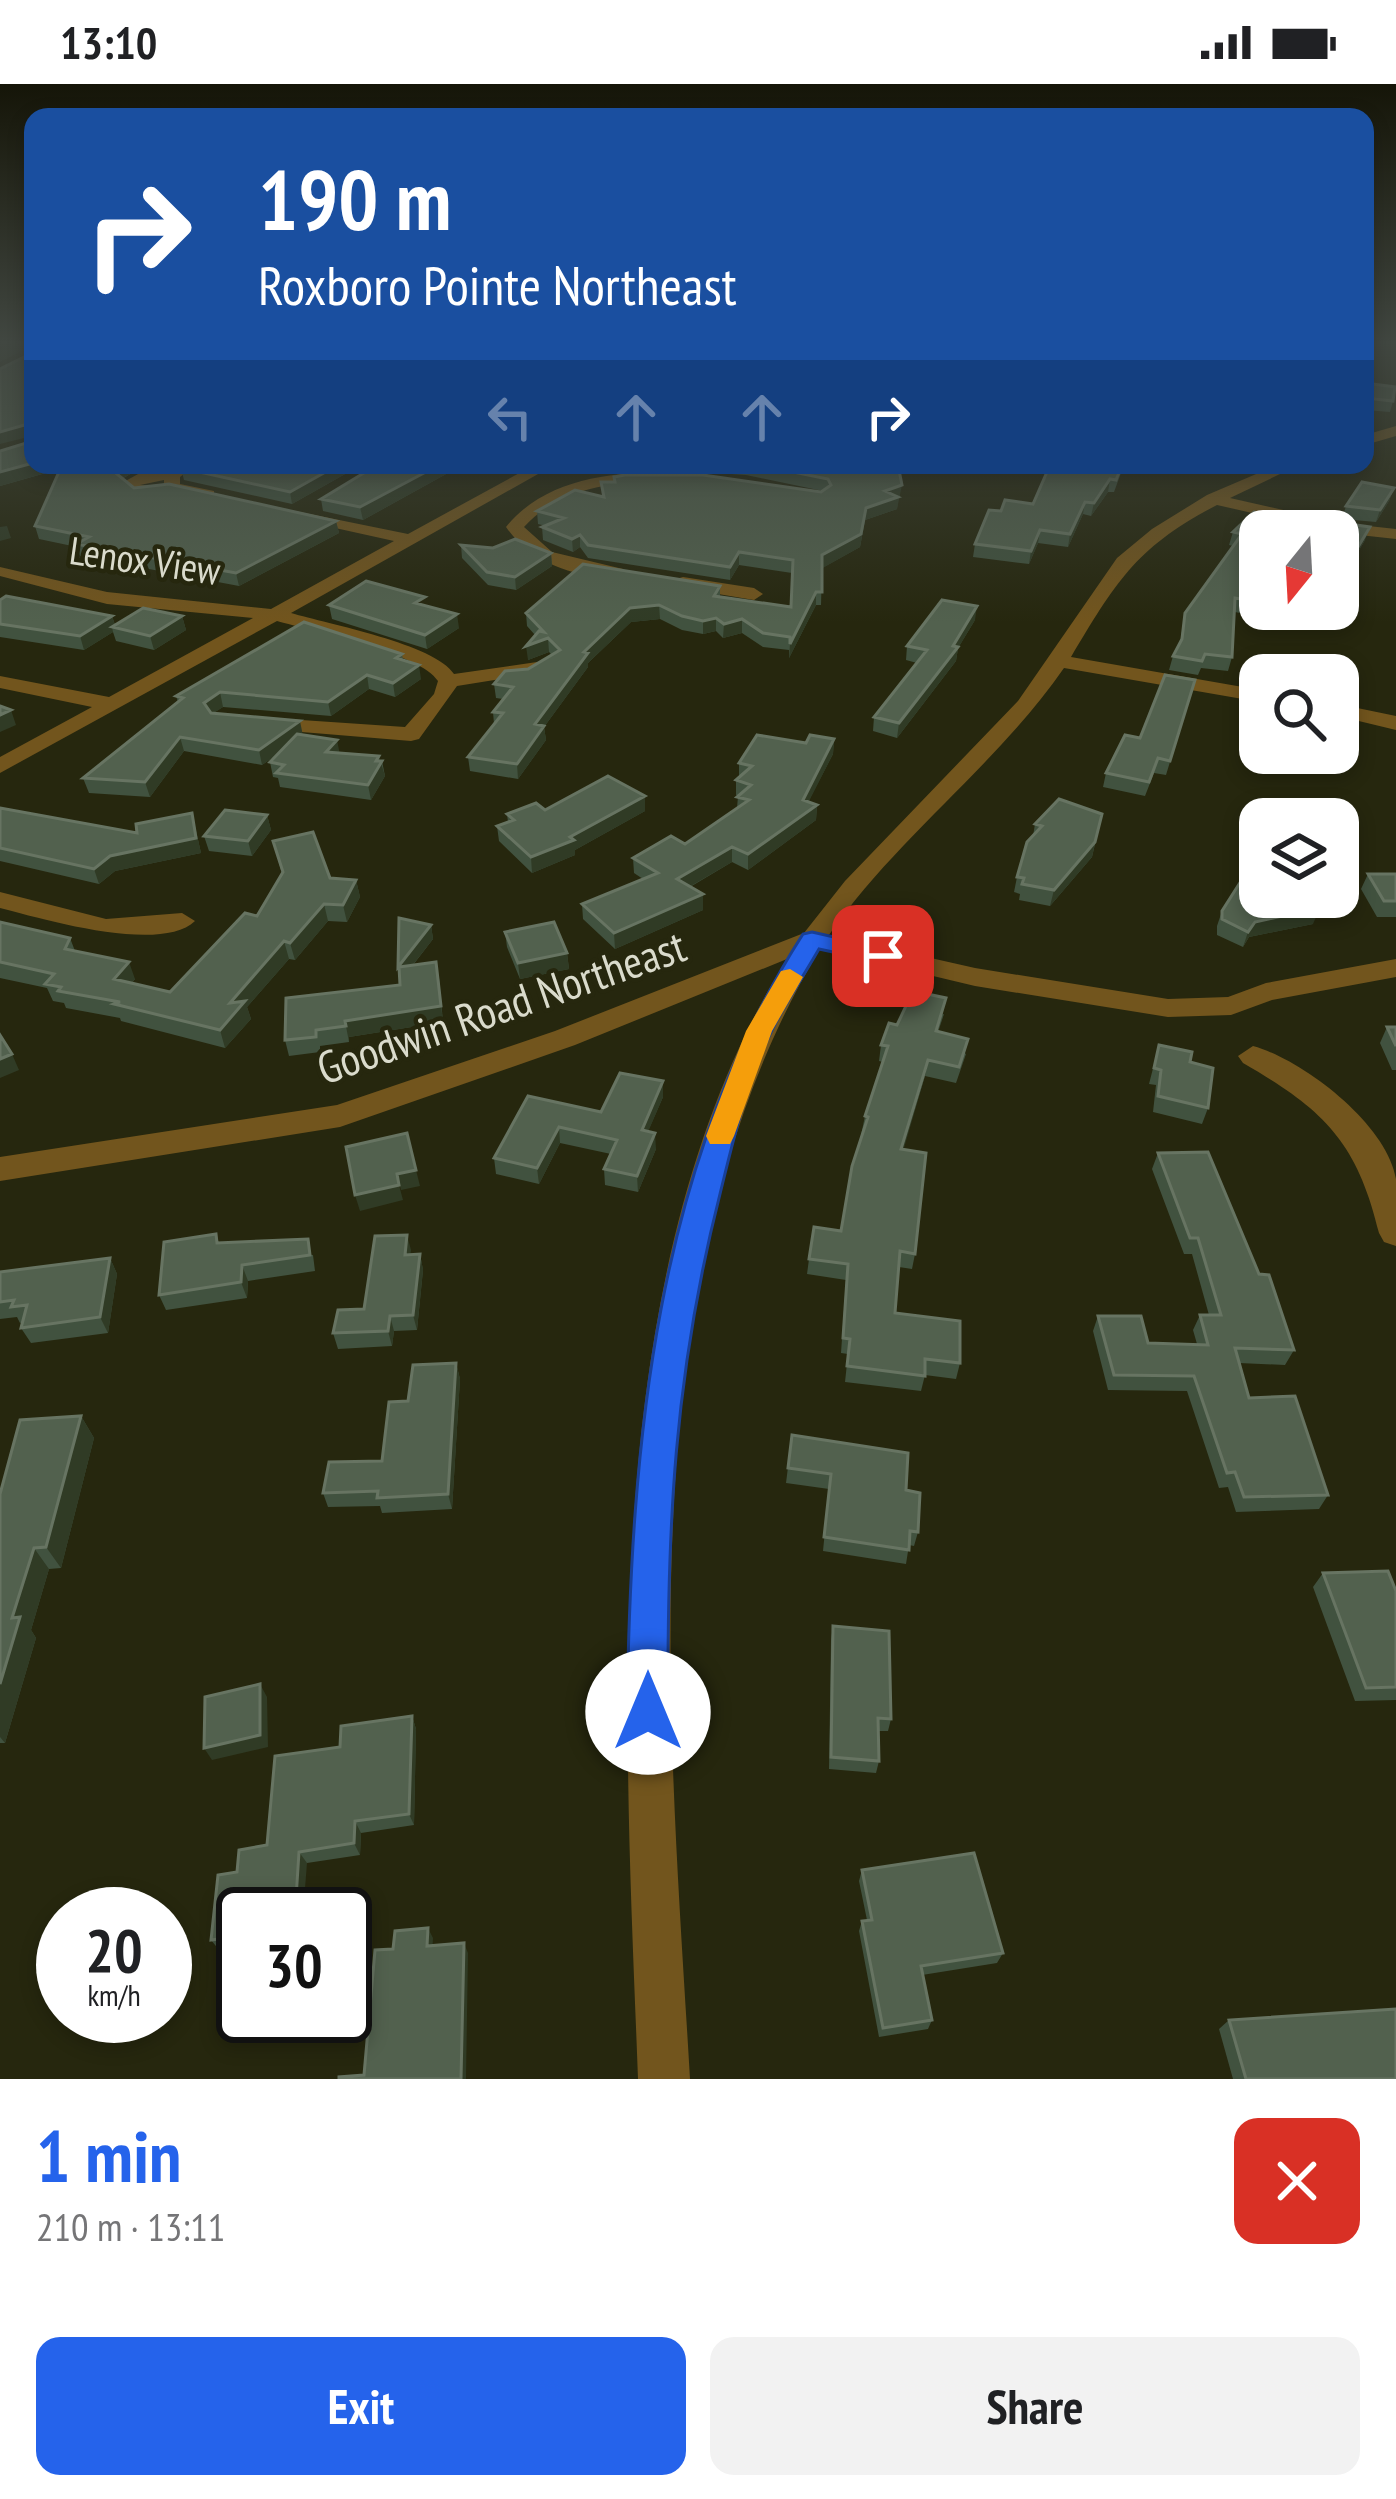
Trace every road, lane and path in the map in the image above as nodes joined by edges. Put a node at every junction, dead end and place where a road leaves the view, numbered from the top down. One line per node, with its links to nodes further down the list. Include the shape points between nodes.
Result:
1 (531, 474): 5 (street)
2 (1270, 474): 7 (street)
3 (177, 476): 8 (street)
4 (728, 482): 6 (street, via 658,474)
5 (502, 491): 6 (street); 13 (street)
6 (542, 498): 15 (street, via 515,527 523,543)
7 (1213, 499): 12 (street); 19 (street, via 1125,560)
8 (234, 501)
9 (317, 503): 11 (street)
10 (276, 510): 11 (street)
11 (296, 514): 13 (street)
12 (1396, 534)
13 (407, 539): 18 (street)
14 (4, 571): 18 (street, Lenox View, via 107,598)
15 (632, 576)
16 (673, 582): 17 (street)
17 (754, 594)
18 (278, 614): 21 (street, Lenox View, via 411,655 440,668); 24 (street)
19 (1059, 661): 23 (street); 31 (street)
20 (548, 662): 21 (street, via 527,673)
21 (448, 681): 26 (street, via 411,734)
22 (0, 682): 24 (street)
23 (1239, 692)
24 (110, 704): 28 (street)
25 (1359, 715): 27 (street)
26 (238, 720)
27 (1396, 723)
28 (0, 766)
29 (0, 900): 30 (street, via 106,928)
30 (182, 921)
31 (812, 940): 32 (street, via 1168,1009 1231,1006); 34 (street, Goodwin Road Northeast, via 340,1116); 36 (street, via 759,1031 727,1110 682,1280 660,1407 648,1550 648,1712)
32 (1396, 968)
33 (1253, 1056): 35 (street, via 1342,1113 1365,1143)
34 (0, 1169)
35 (1396, 1233)
36 (664, 2079)

